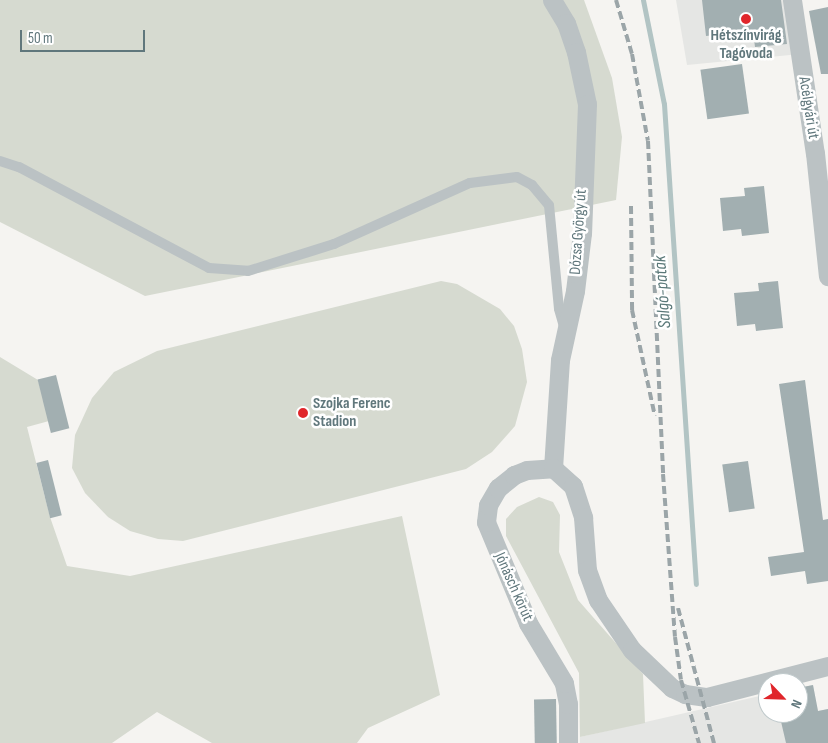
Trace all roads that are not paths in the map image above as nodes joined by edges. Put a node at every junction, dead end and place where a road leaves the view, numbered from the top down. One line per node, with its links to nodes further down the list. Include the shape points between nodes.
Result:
1 (552, 0): 6 (street, Dózsa György út, via 566,23 576,52 586,104 582,233 575,291)
2 (792, 0): 3 (street, Acélgyári út)
3 (822, 152): 5 (street, Acélgyári út)
4 (0, 161): 6 (lane, via 20,167 209,268 248,270 334,244 470,183 518,177 532,185 549,205 559,310)
5 (828, 276)
6 (566, 330): 7 (street, Dózsa György út, via 555,411)
7 (553, 468): 8 (street, via 569,480 580,502 587,570 598,600 632,650 666,684 685,694 707,697); 9 (street, Jónásch körút, via 527,470 505,481 492,496 486,522 528,623 564,683 568,704)
8 (828, 666)
9 (568, 743)

